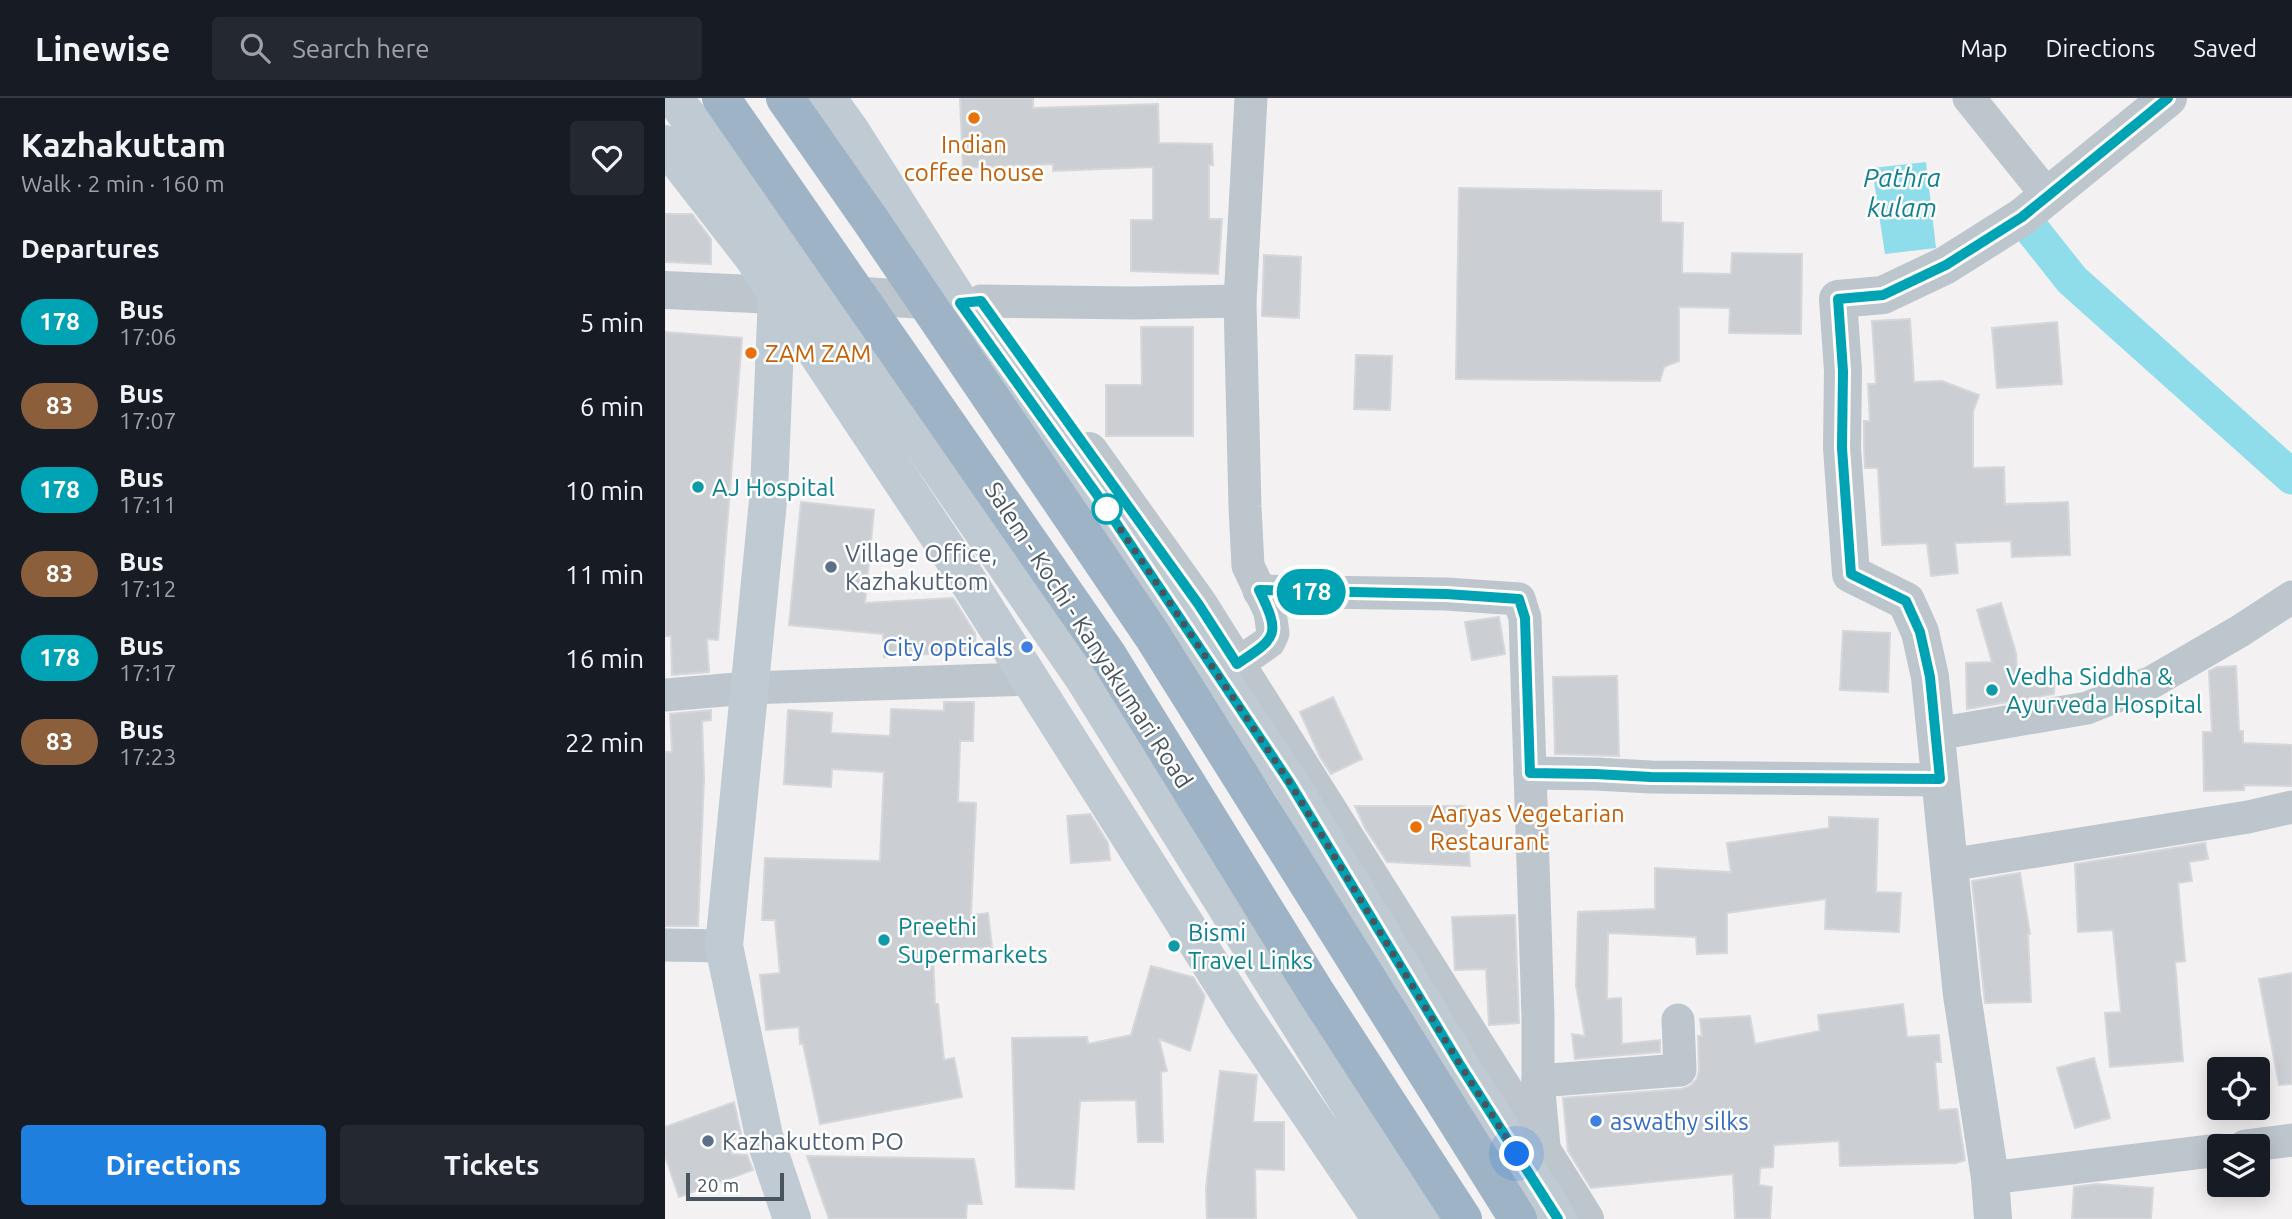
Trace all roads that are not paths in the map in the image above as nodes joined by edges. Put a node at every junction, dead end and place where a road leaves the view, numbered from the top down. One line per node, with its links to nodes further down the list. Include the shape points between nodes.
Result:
1 (674, 98): 12 (main road)
2 (720, 98): 39 (highway, Salem - Kochi - Kanyakumari Road, via 1107,654 1315,991)
3 (785, 98): 40 (highway, Salem - Kochi - Kanyakumari Road, via 1152,635)
4 (827, 98): 15 (main road)
5 (846, 98): 15 (street)
6 (1251, 98): 14 (street)
7 (1969, 98): 10 (street)
8 (2168, 98): 10 (street)
9 (665, 144): 13 (main road)
10 (2046, 195): 22 (street, via 2022,217 1946,265 1883,295 1838,299 1851,574 1906,601 1925,654)
11 (665, 290): 13 (street)
12 (819, 293): 13 (street); 15 (street); 38 (main road, via 1083,677)
13 (778, 295): 19 (main road); 20 (main road, via 769,491)
14 (1240, 301): 15 (street); 16 (street, via 1248,566)
15 (971, 302): 18 (street, via 1199,605); 41 (main road, via 1290,783)
16 (1259, 590): 18 (street, via 1270,612 1273,633 1269,642); 23 (street, via 1519,599 1525,618)
17 (2292, 597): 22 (street, via 2152,682 2087,708)
18 (1237, 664): 34 (street)
19 (1030, 679): 20 (street); 37 (main road, via 1244,1017)
20 (748, 688): 21 (street); 28 (main road)
21 (665, 695)
22 (1936, 734): 24 (street)
23 (1530, 773): 24 (street); 30 (street)
24 (1940, 779): 26 (street)
25 (2292, 807): 26 (street)
26 (1949, 864): 35 (street, via 1962,995)
27 (665, 945): 28 (street)
28 (724, 946): 36 (main road, via 764,1136)
29 (1678, 1020): 30 (street, via 1681,1070)
30 (1538, 1081): 34 (street)
31 (2292, 1140): 32 (street)
32 (2270, 1143)
33 (2207, 1151): 35 (street)
34 (1545, 1157): 42 (street)
35 (1990, 1178): 43 (street)
36 (792, 1219)
37 (1381, 1219)
38 (1421, 1219)
39 (1464, 1219)
40 (1518, 1219)
41 (1558, 1219)
42 (1585, 1219)
43 (1993, 1219)

